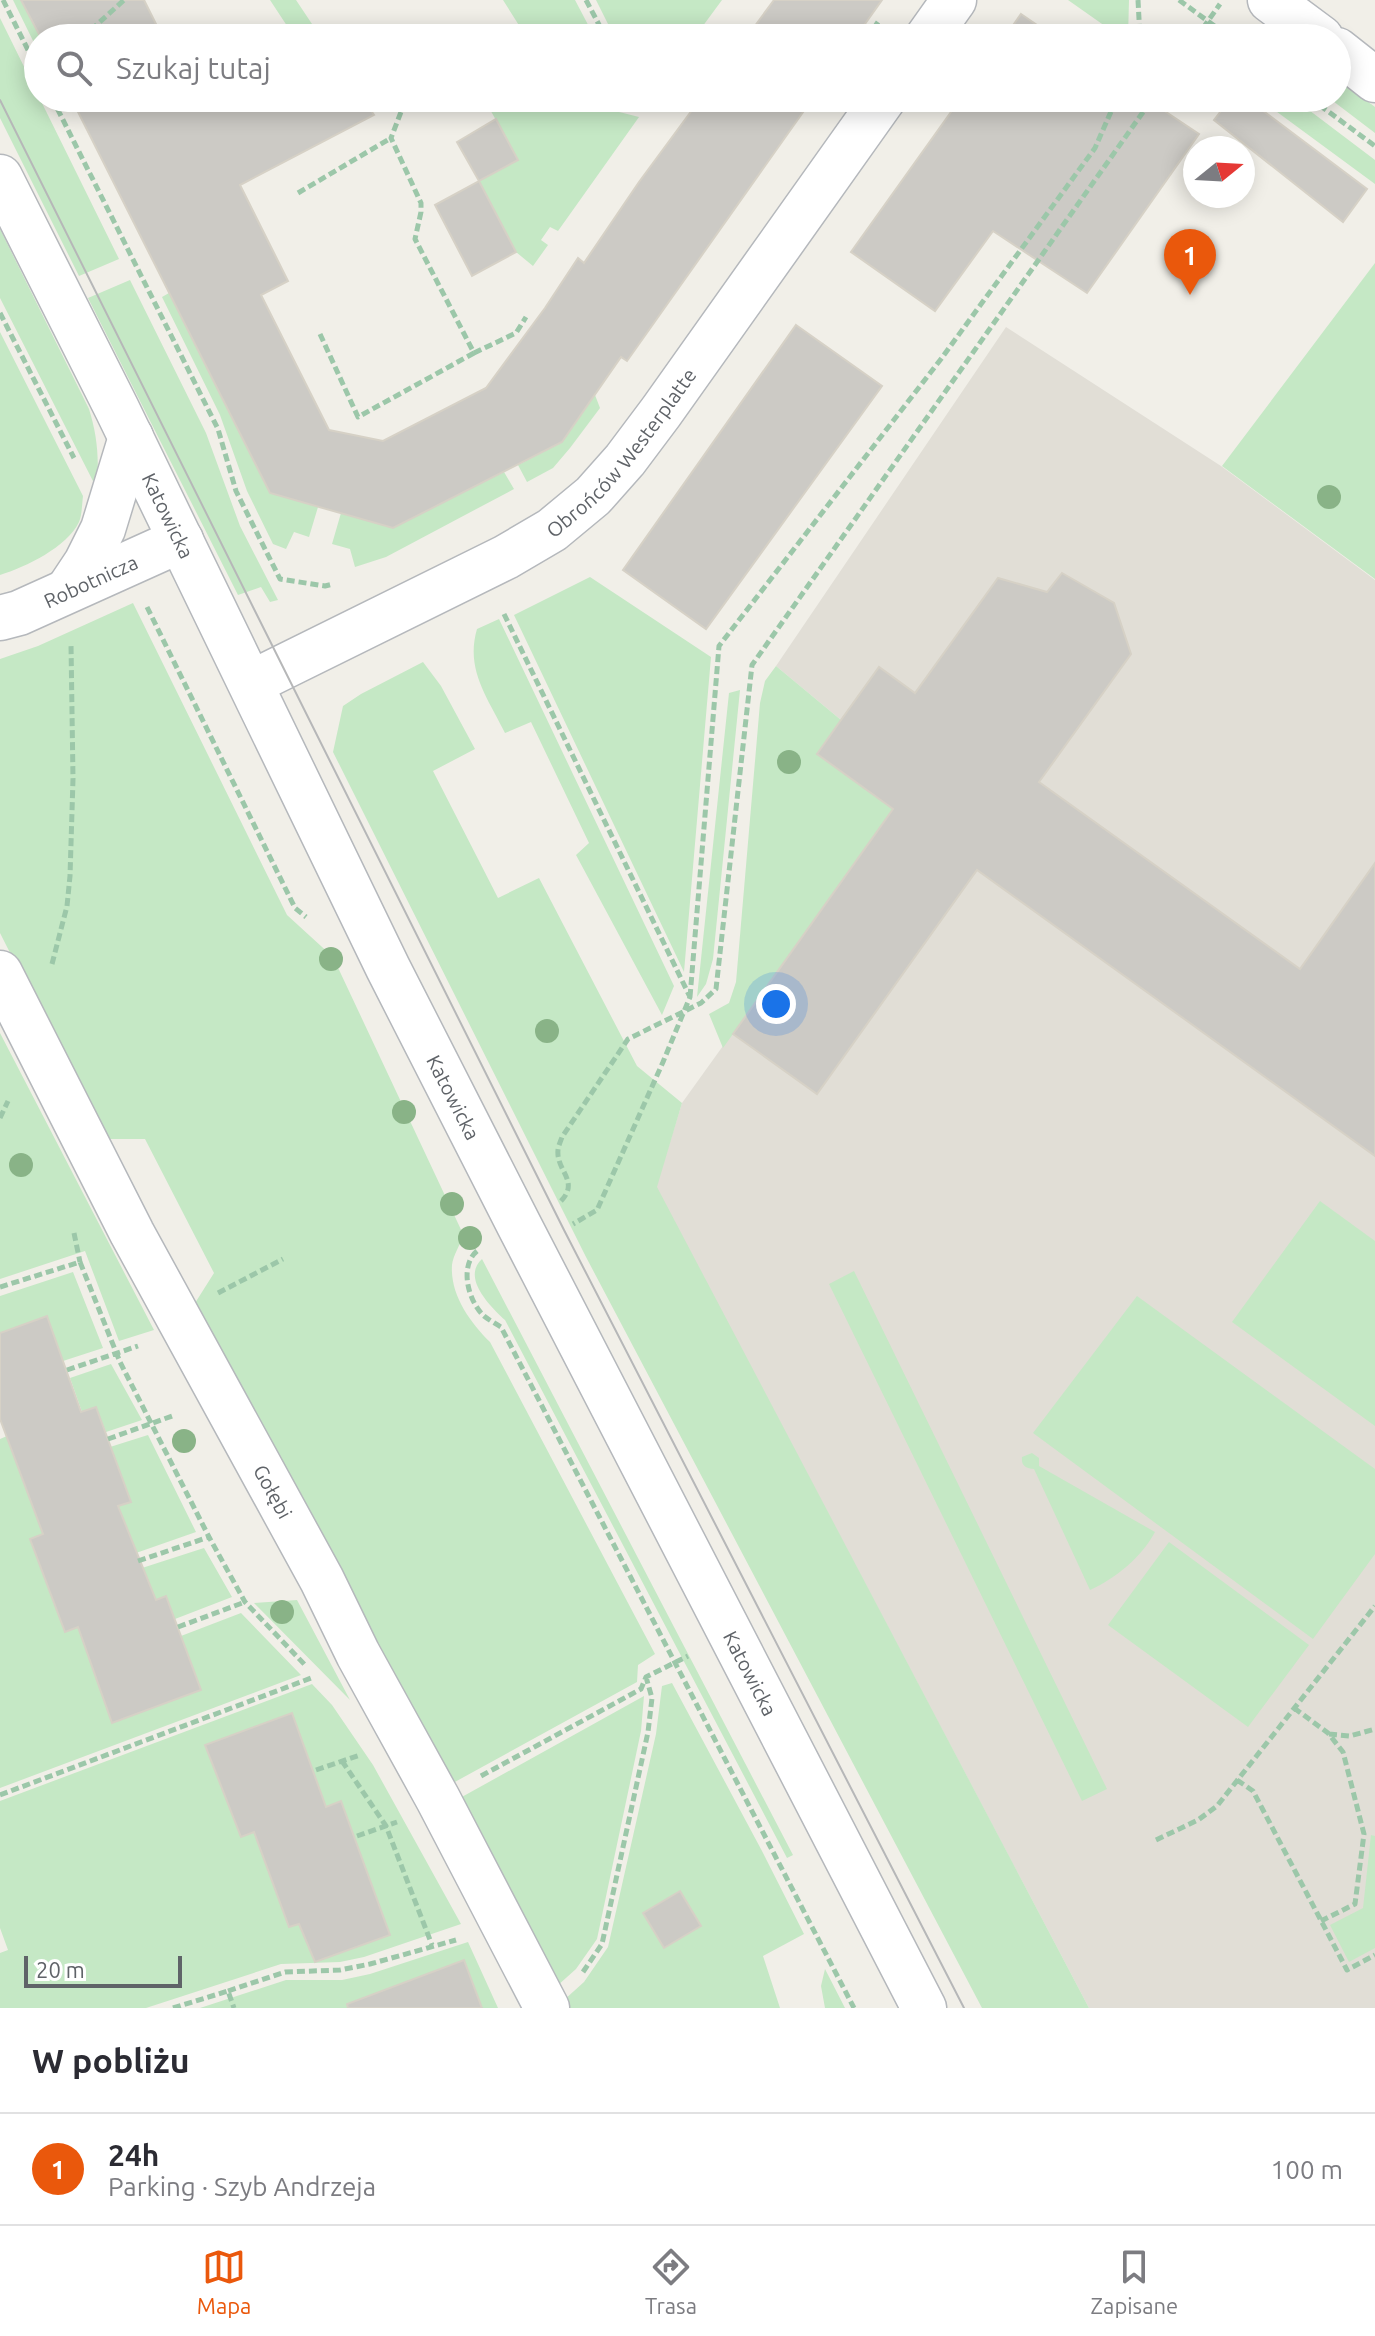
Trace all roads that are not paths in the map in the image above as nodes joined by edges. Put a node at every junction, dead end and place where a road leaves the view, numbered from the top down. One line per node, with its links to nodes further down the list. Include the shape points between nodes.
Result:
1 (954, 0): 3 (street)
2 (1270, 0): 4 (street)
3 (937, 24)
4 (1302, 24)
5 (1351, 61): 6 (street)
6 (1375, 80)
7 (874, 112): 13 (street, Obrońców Westerplatte, via 661,412 593,496 552,530 506,557)
8 (0, 177): 9 (street, Katowicka)
9 (131, 437): 10 (street, Katowicka); 11 (street, via 106,522)
10 (181, 540): 11 (street, Robotnicza); 13 (street, Katowicka)
11 (68, 590): 12 (street, Robotnicza)
12 (0, 618)
13 (251, 683): 16 (street, Katowicka, via 388,968)
14 (0, 973): 15 (street, Gołębi, via 132,1233)
15 (546, 2005)
16 (924, 2008)

